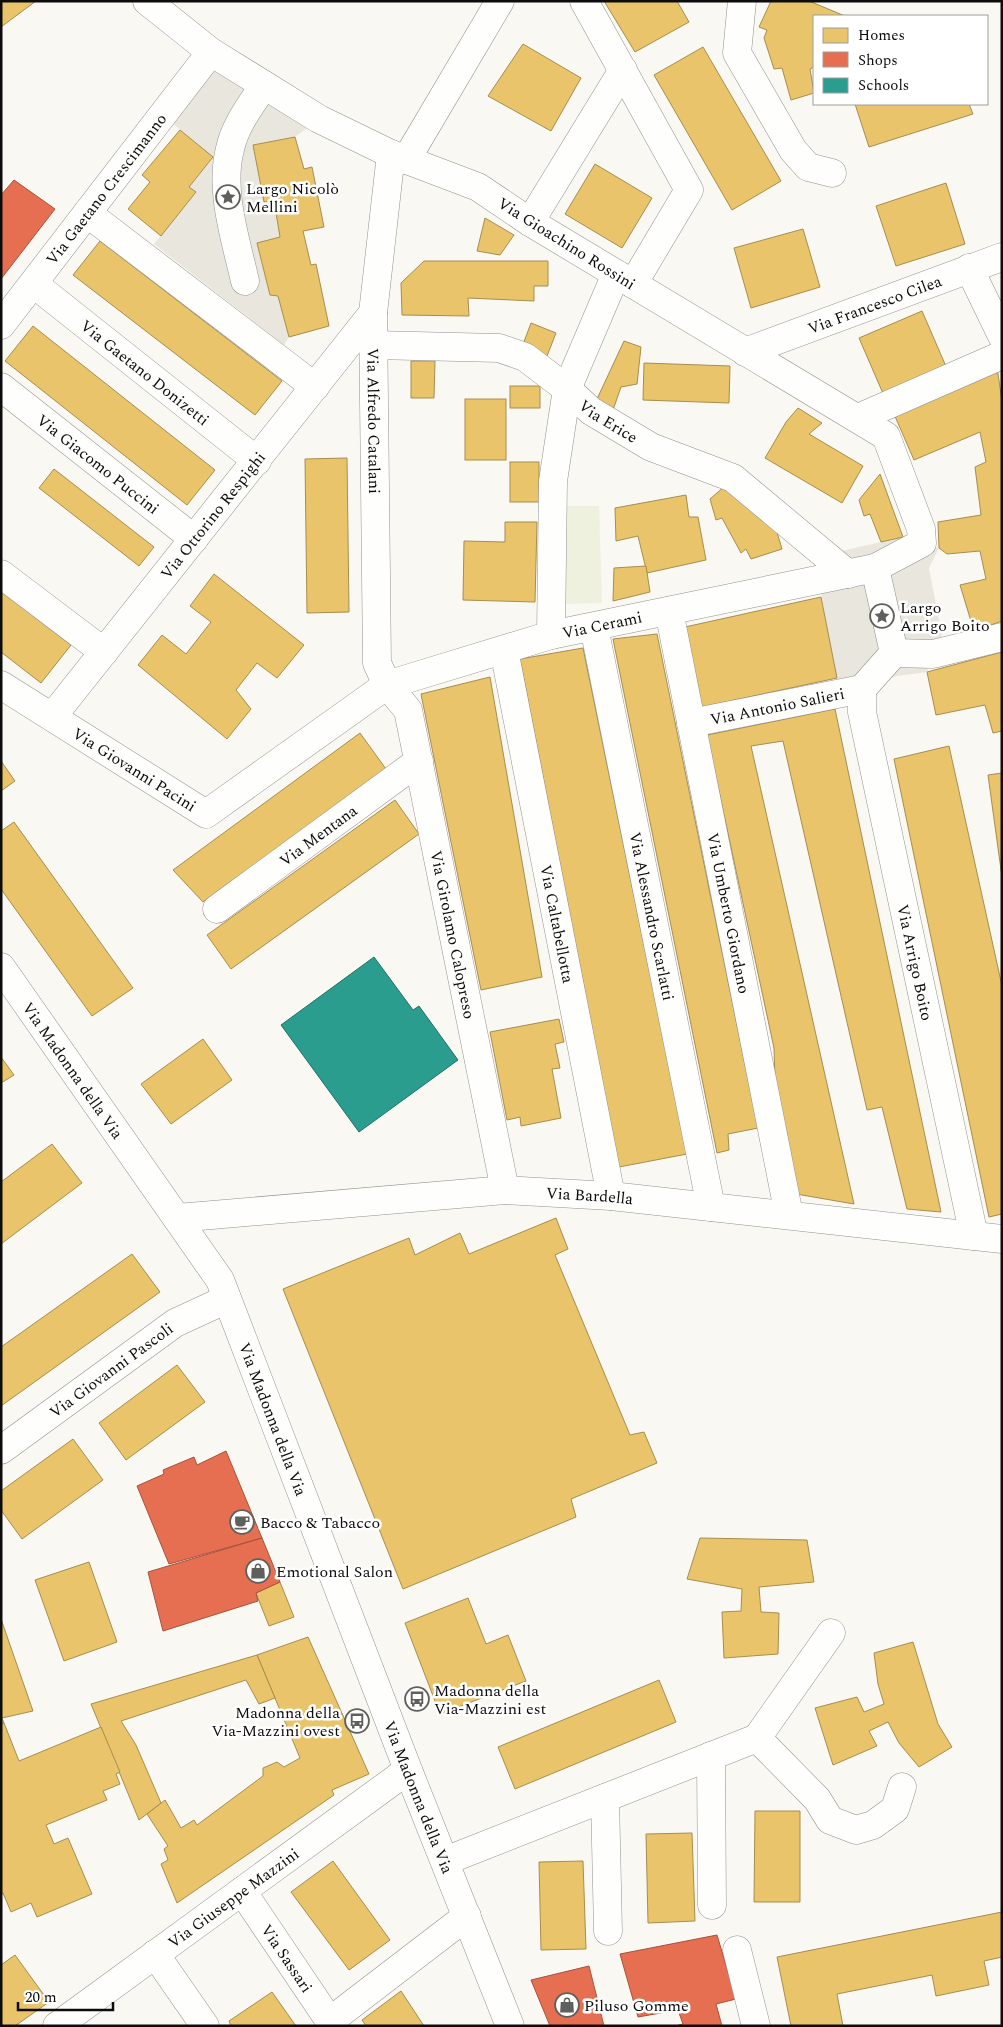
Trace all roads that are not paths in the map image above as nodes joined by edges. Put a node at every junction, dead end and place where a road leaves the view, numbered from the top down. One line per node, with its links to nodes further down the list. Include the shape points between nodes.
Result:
1 (148, 1): 5 (street, Via Gioachino Rossini)
2 (500, 1): 8 (street)
3 (584, 1): 6 (street)
4 (742, 1): 9 (street, via 737,53 793,150 808,167)
5 (211, 52): 7 (street, Via Gioachino Rossini); 10 (street, Via Gaetano Crescimanno)
6 (623, 70): 11 (street); 14 (street, via 689,190)
7 (264, 85): 8 (street, Via Gioachino Rossini, via 319,119); 15 (street, via 239,124 229,149 229,213)
8 (398, 157): 11 (street, Via Gioachino Rossini, via 478,186); 17 (street, Via Alfredo Catalani)
9 (832, 173)
10 (87, 214): 16 (street, Via Gaetano Crescimanno); 24 (street)
11 (530, 222): 14 (street, Via Gioachino Rossini)
12 (1002, 257): 13 (street, Via Francesco Cilea)
13 (969, 268): 19 (street); 21 (street, Via Francesco Cilea)
14 (624, 279): 21 (street, Via Gioachino Rossini); 25 (street)
15 (245, 281)
16 (34, 284): 18 (street, Via Gaetano Crescimanno); 27 (street, Via Gaetano Donizetti)
17 (374, 313): 20 (street, Via Alfredo Catalani); 24 (street, Via Ottorino Respighi)
18 (1, 325)
19 (1002, 336)
20 (374, 345): 25 (street, Via Erice, via 498,348 525,357); 41 (street, Via Alfredo Catalani, via 377,663)
21 (745, 352): 26 (street, Via Gioachino Rossini)
22 (1002, 355): 26 (street)
23 (1, 387): 28 (street, Via Giacomo Puccini)
24 (315, 387): 27 (street, Via Ottorino Respighi)
25 (567, 389): 30 (street, Via Erice, via 591,411 652,447 733,478); 35 (street, via 553,481)
26 (858, 418): 29 (street, Via Gioachino Rossini, via 886,436 921,530)
27 (257, 461): 28 (street, Via Ottorino Respighi)
28 (194, 540): 38 (street, Via Ottorino Respighi)
29 (922, 543): 31 (street, Via Cerami)
30 (823, 567): 31 (street, Via Cerami, via 848,574); 33 (street, Via Cerami)
31 (875, 568): 39 (street)
32 (1, 574): 38 (street)
33 (669, 611): 34 (street, Via Cerami); 44 (street, Via Umberto Giordano)
34 (594, 627): 35 (street, Via Cerami); 50 (street, Via Alessandro Scarlatti)
35 (551, 635): 37 (street, Via Cerami)
36 (1002, 637): 39 (street, via 933,654)
37 (504, 650): 41 (street, Via Cerami); 49 (street, Via Caltabellotta)
38 (104, 652): 43 (street, Via Ottorino Respighi)
39 (894, 652): 42 (street)
40 (1, 685): 43 (street, Via Giovanni Pacini)
41 (387, 685): 43 (street, Via Giovanni Pacini, via 206,814); 45 (street, Via Girolamo Calopreso, via 408,710)
42 (862, 689): 44 (street, Via Antonio Salieri); 53 (street, Via Arrigo Boito, via 862,712)
43 (52, 717)
44 (691, 723): 51 (street, Via Umberto Giordano)
45 (419, 761): 46 (street, Via Mentana); 48 (street, Via Girolamo Calopreso)
46 (217, 909)
47 (5, 981): 52 (street, Via Madonna della Via)
48 (505, 1190): 49 (street, Via Bardella); 52 (street, Via Bardella)
49 (611, 1196): 50 (street, Via Bardella)
50 (711, 1207): 51 (street, Via Bardella)
51 (789, 1215): 53 (street, Via Bardella)
52 (177, 1218): 55 (street, Via Madonna della Via, via 220,1280)
53 (974, 1236): 54 (street, Via Bardella)
54 (1002, 1239)
55 (227, 1299): 56 (street, Via Giovanni Pascoli, via 175,1323); 60 (street, Via Madonna della Via)
56 (1, 1450)
57 (831, 1633): 58 (street)
58 (757, 1738): 59 (street); 61 (street, via 817,1798 830,1820 856,1830 873,1825 895,1809)
59 (711, 1756): 62 (street); 65 (street)
60 (408, 1770): 63 (street, Via Madonna della Via); 64 (street, Via Giuseppe Mazzini)
61 (902, 1787)
62 (605, 1798): 63 (street); 67 (street)
63 (445, 1861): 66 (street, Via Madonna della Via)
64 (242, 1891): 69 (street, Via Giuseppe Mazzini); 70 (street, Via Sassari)
65 (712, 1905)
66 (467, 1916): 70 (street); 73 (street, Via Madonna della Via)
67 (608, 1931)
68 (737, 1950): 74 (street)
69 (156, 1954): 71 (street, Via Giuseppe Mazzini); 72 (street)
70 (332, 2023)
71 (56, 2026)
72 (205, 2026)
73 (510, 2026)
74 (756, 2026)

